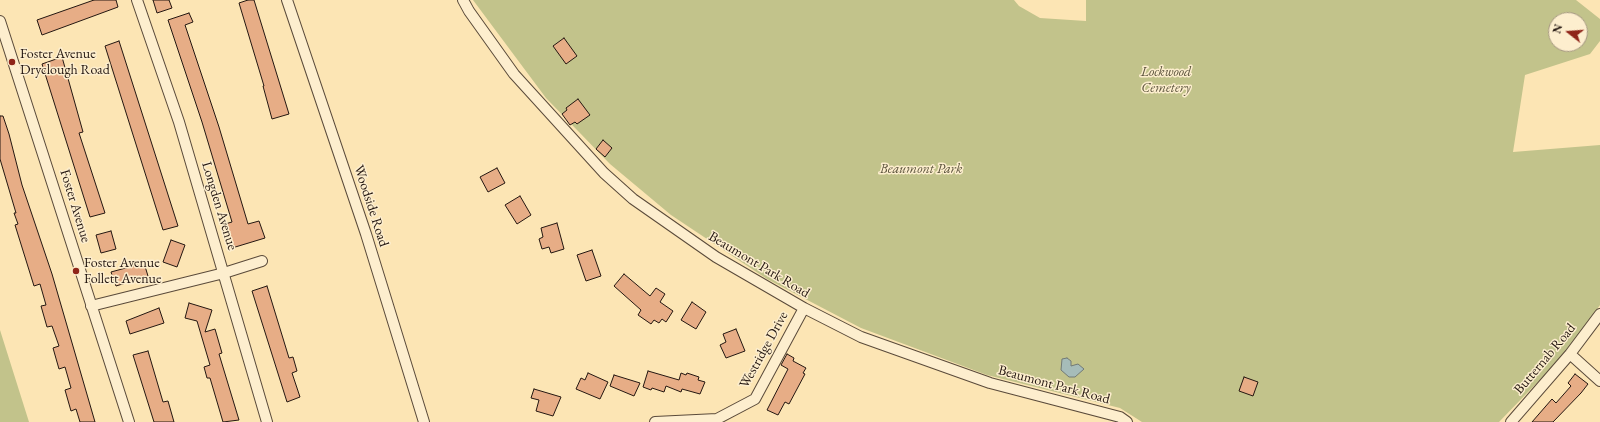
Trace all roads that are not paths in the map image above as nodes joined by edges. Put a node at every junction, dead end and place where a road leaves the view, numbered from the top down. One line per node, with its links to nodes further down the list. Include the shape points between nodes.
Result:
1 (137, 0): 6 (street, Longden Avenue, via 179,122)
2 (287, 0): 14 (street, Woodside Road, via 366,234)
3 (463, 0): 8 (street, Beaumont Park Road, via 514,74 604,173 633,199 716,257)
4 (0, 21): 7 (street, Foster Avenue)
5 (262, 262): 6 (street)
6 (224, 273): 7 (street); 13 (street, Longden Avenue)
7 (91, 306): 12 (street, Foster Avenue)
8 (804, 308): 15 (street, Westridge Drive, via 755,399 717,419); 16 (street, Beaumont Park Road, via 861,337 990,383 1120,417)
9 (1600, 314): 10 (street, Butternab Road)
10 (1570, 354): 11 (street); 17 (street, Butternab Road)
11 (1600, 381)
12 (129, 422)
13 (267, 422)
14 (424, 422)
15 (655, 422)
16 (1127, 422)
17 (1511, 422)

